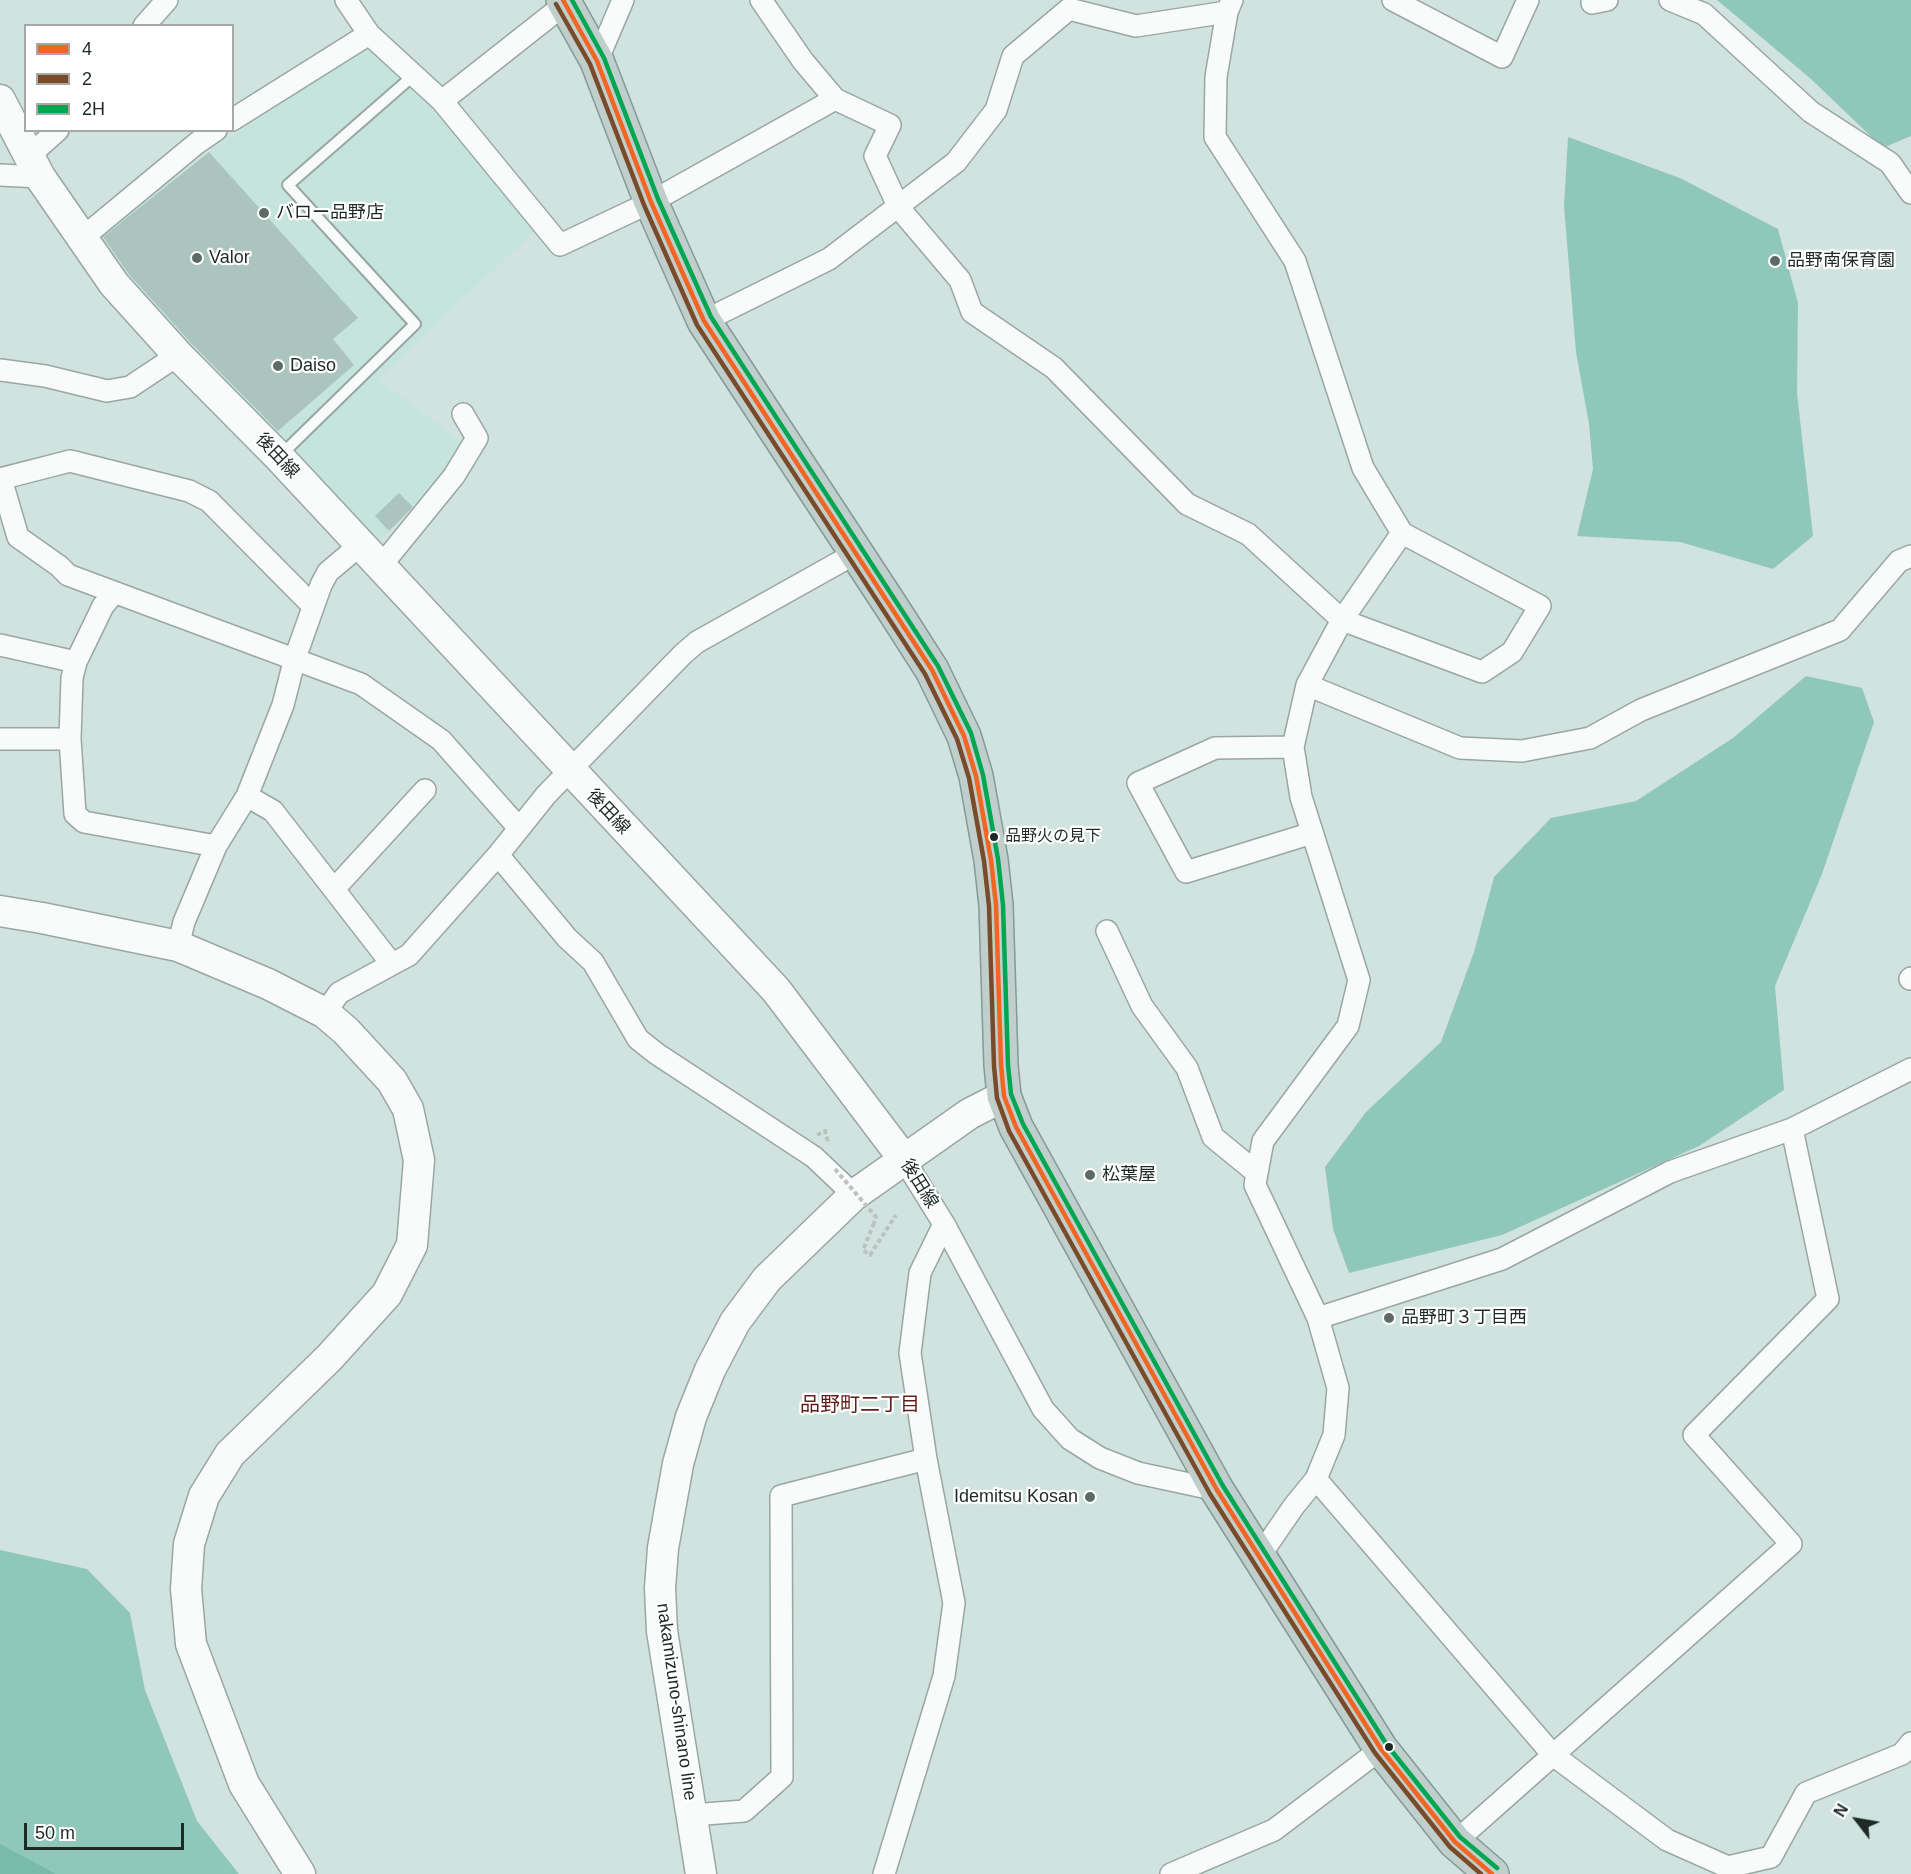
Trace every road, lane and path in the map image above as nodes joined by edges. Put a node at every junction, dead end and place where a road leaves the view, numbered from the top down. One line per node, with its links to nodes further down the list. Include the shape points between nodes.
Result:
1 (167, 0): 13 (street)
2 (346, 0): 14 (street)
3 (623, 0): 15 (street)
4 (761, 0): 17 (street)
5 (1393, 0): 6 (street, via 1502,57)
6 (1528, 0)
7 (1593, 0): 8 (street, via 1592,3)
8 (1607, 0)
9 (1670, 0): 25 (street, via 1704,14 1811,112 1890,164)
10 (564, 2): 15 (highway); 19 (street)
11 (1069, 4): 12 (street, via 1136,26); 27 (street, via 1013,56 996,110 956,162)
12 (1229, 6): 35 (street, via 1216,77 1215,137 1295,261 1363,468)
13 (146, 24)
14 (369, 34): 16 (street); 20 (street)
15 (597, 61): 26 (highway)
16 (414, 75): 19 (street); 33 (lane, via 288,185 415,324)
17 (835, 99): 26 (street); 27 (street, via 890,125 875,156)
18 (0, 100): 23 (street, 後田線)
19 (442, 101): 26 (street, via 560,245)
20 (234, 119)
21 (57, 132): 23 (street)
22 (213, 132): 28 (street)
23 (35, 166): 24 (street); 28 (street, 後田線)
24 (0, 175)
25 (1911, 193)
26 (651, 202): 29 (highway)
27 (899, 208): 29 (street, via 829,259); 42 (street, via 960,280 972,312 1054,368 1187,504 1248,534)
28 (81, 239): 30 (street, 後田線, via 114,284)
29 (704, 321): 37 (highway)
30 (178, 355): 31 (street, via 130,387 107,391); 33 (street, 後田線)
31 (0, 370)
32 (463, 414): 39 (street, via 477,438 454,476)
33 (279, 457): 36 (street, 後田線)
34 (0, 479): 40 (street, via 18,537 68,575); 41 (street, via 70,461 189,491 210,501)
35 (1402, 533): 42 (street); 42 (street, via 1540,606 1512,652 1482,672)
36 (359, 546): 39 (street, 後田線); 41 (street, via 328,572)
37 (856, 553): 50 (street, via 697,642); 64 (highway, via 932,670 964,736 976,776 996,905)
38 (1911, 556): 46 (street, via 1899,561 1840,630 1641,710 1590,738 1522,751 1460,748)
39 (380, 567): 50 (street, 後田線)
40 (113, 594): 44 (street); 45 (street, via 103,606)
41 (313, 606): 44 (street)
42 (1342, 620): 46 (street)
43 (0, 645): 45 (street)
44 (295, 658): 52 (street, via 283,705); 53 (street, via 361,684 441,740)
45 (76, 662): 48 (street)
46 (1307, 685): 49 (street)
47 (0, 739): 48 (street)
48 (70, 739): 55 (street, via 75,814 84,822)
49 (1293, 747): 54 (street); 54 (street, via 1215,748 1138,783 1186,872)
50 (569, 770): 53 (street); 68 (street, 後田線, via 776,990)
51 (425, 790): 57 (street)
52 (247, 796): 55 (street); 57 (street, via 273,811)
53 (518, 827): 56 (street)
54 (1312, 833): 70 (street, via 1359,980 1348,1026 1263,1141)
55 (216, 846): 60 (street)
56 (498, 855): 61 (street, via 409,955); 71 (street, via 567,938 593,962 638,1039 814,1156)
57 (335, 888): 61 (street)
58 (0, 912): 60 (street)
59 (1107, 931): 70 (street, via 1142,1006 1187,1068 1213,1137)
60 (178, 946): 62 (street)
61 (391, 963): 62 (street, via 339,993)
62 (325, 1013): 84 (street, via 367,1052 392,1081 408,1109 419,1160 412,1245 387,1294 329,1358 230,1454 204,1496 189,1544 186,1589 191,1644 244,1784)
63 (1911, 1069): 65 (street)
64 (1004, 1096): 68 (street, nakamizuno-shinano line); 77 (highway, via 1016,1127)
65 (1792, 1129): 74 (street, via 1670,1172 1502,1259); 81 (street, via 1828,1299 1694,1435 1791,1544)
66 (827, 1134): 67 (path, via 825,1131 817,1133)
67 (818, 1136)
68 (903, 1158): 71 (street, nakamizuno-shinano line); 73 (street, 後田線)
69 (835, 1169): 72 (path, bridge, via 876,1217 863,1250 870,1255)
70 (1257, 1173): 74 (street, via 1255,1185)
71 (854, 1195): 82 (street, nakamizuno-shinano line, via 767,1279 735,1322 691,1417 678,1464 660,1588 662,1631)
72 (896, 1215)
73 (944, 1224): 75 (street, via 920,1273 910,1353); 77 (street, 後田線, via 1043,1408 1070,1439 1100,1458 1138,1473)
74 (1318, 1318): 76 (street, via 1338,1388 1334,1435)
75 (927, 1460): 82 (street, via 782,1496 782,1777 744,1811); 86 (street, via 954,1603 944,1676)
76 (1316, 1479): 78 (street); 81 (street)
77 (1217, 1490): 78 (highway)
78 (1259, 1557): 80 (highway)
79 (1911, 1743): 81 (street, via 1902,1754 1806,1792 1771,1857 1728,1867 1667,1840)
80 (1381, 1749): 83 (highway); 87 (street, via 1274,1830)
81 (1553, 1755): 83 (street)
82 (692, 1815): 85 (street, nakamizuno-shinano line)
83 (1455, 1842): 88 (highway)
84 (300, 1874)
85 (701, 1874)
86 (884, 1874)
87 (1171, 1874)
88 (1492, 1874)

